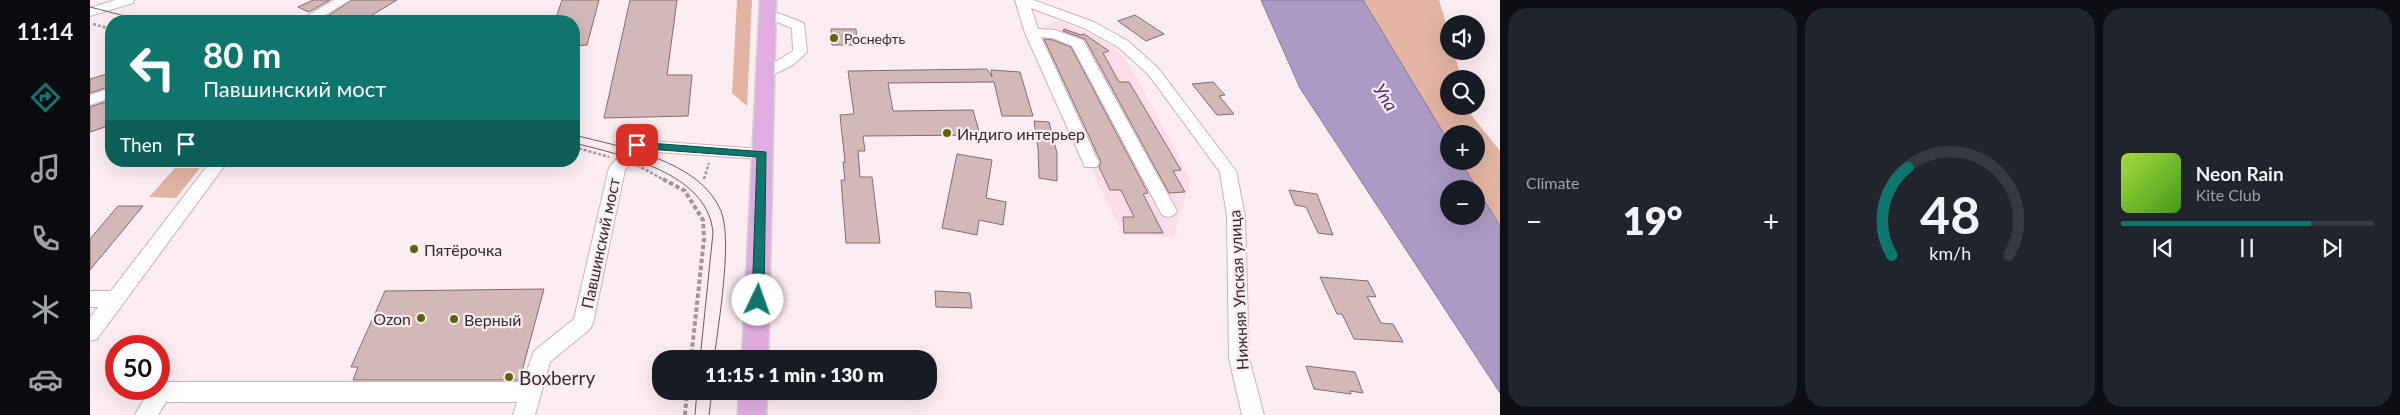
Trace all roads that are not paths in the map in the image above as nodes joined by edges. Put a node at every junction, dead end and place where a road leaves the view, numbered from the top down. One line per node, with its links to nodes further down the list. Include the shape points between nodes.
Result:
1 (128, 0): 5 (street)
2 (344, 0): 6 (street)
3 (1031, 2): 7 (street); 24 (street, Нижняя Упская улица, via 1089,25 1132,51 1152,71 1228,171 1236,216 1239,358)
4 (768, 7): 8 (main road); 8 (street, via 787,23 799,26 800,52)
5 (90, 12)
6 (316, 15)
7 (1032, 32): 12 (street); 14 (street, via 1060,35 1080,45)
8 (766, 74): 11 (main road)
9 (105, 95): 10 (street)
10 (90, 100)
11 (762, 154): 18 (main road); 19 (street, Павшинский мост, via 637,145 622,160 617,168 583,323 541,357)
12 (1091, 163)
13 (215, 167): 16 (street)
14 (1168, 211)
15 (90, 299): 16 (street)
16 (116, 299): 17 (street)
17 (90, 333)
18 (755, 350)
19 (530, 392): 21 (street, via 160,392); 22 (street, Павшинский мост)
20 (753, 400): 23 (main road)
21 (146, 415)
22 (524, 415)
23 (752, 415)
24 (1253, 415)

